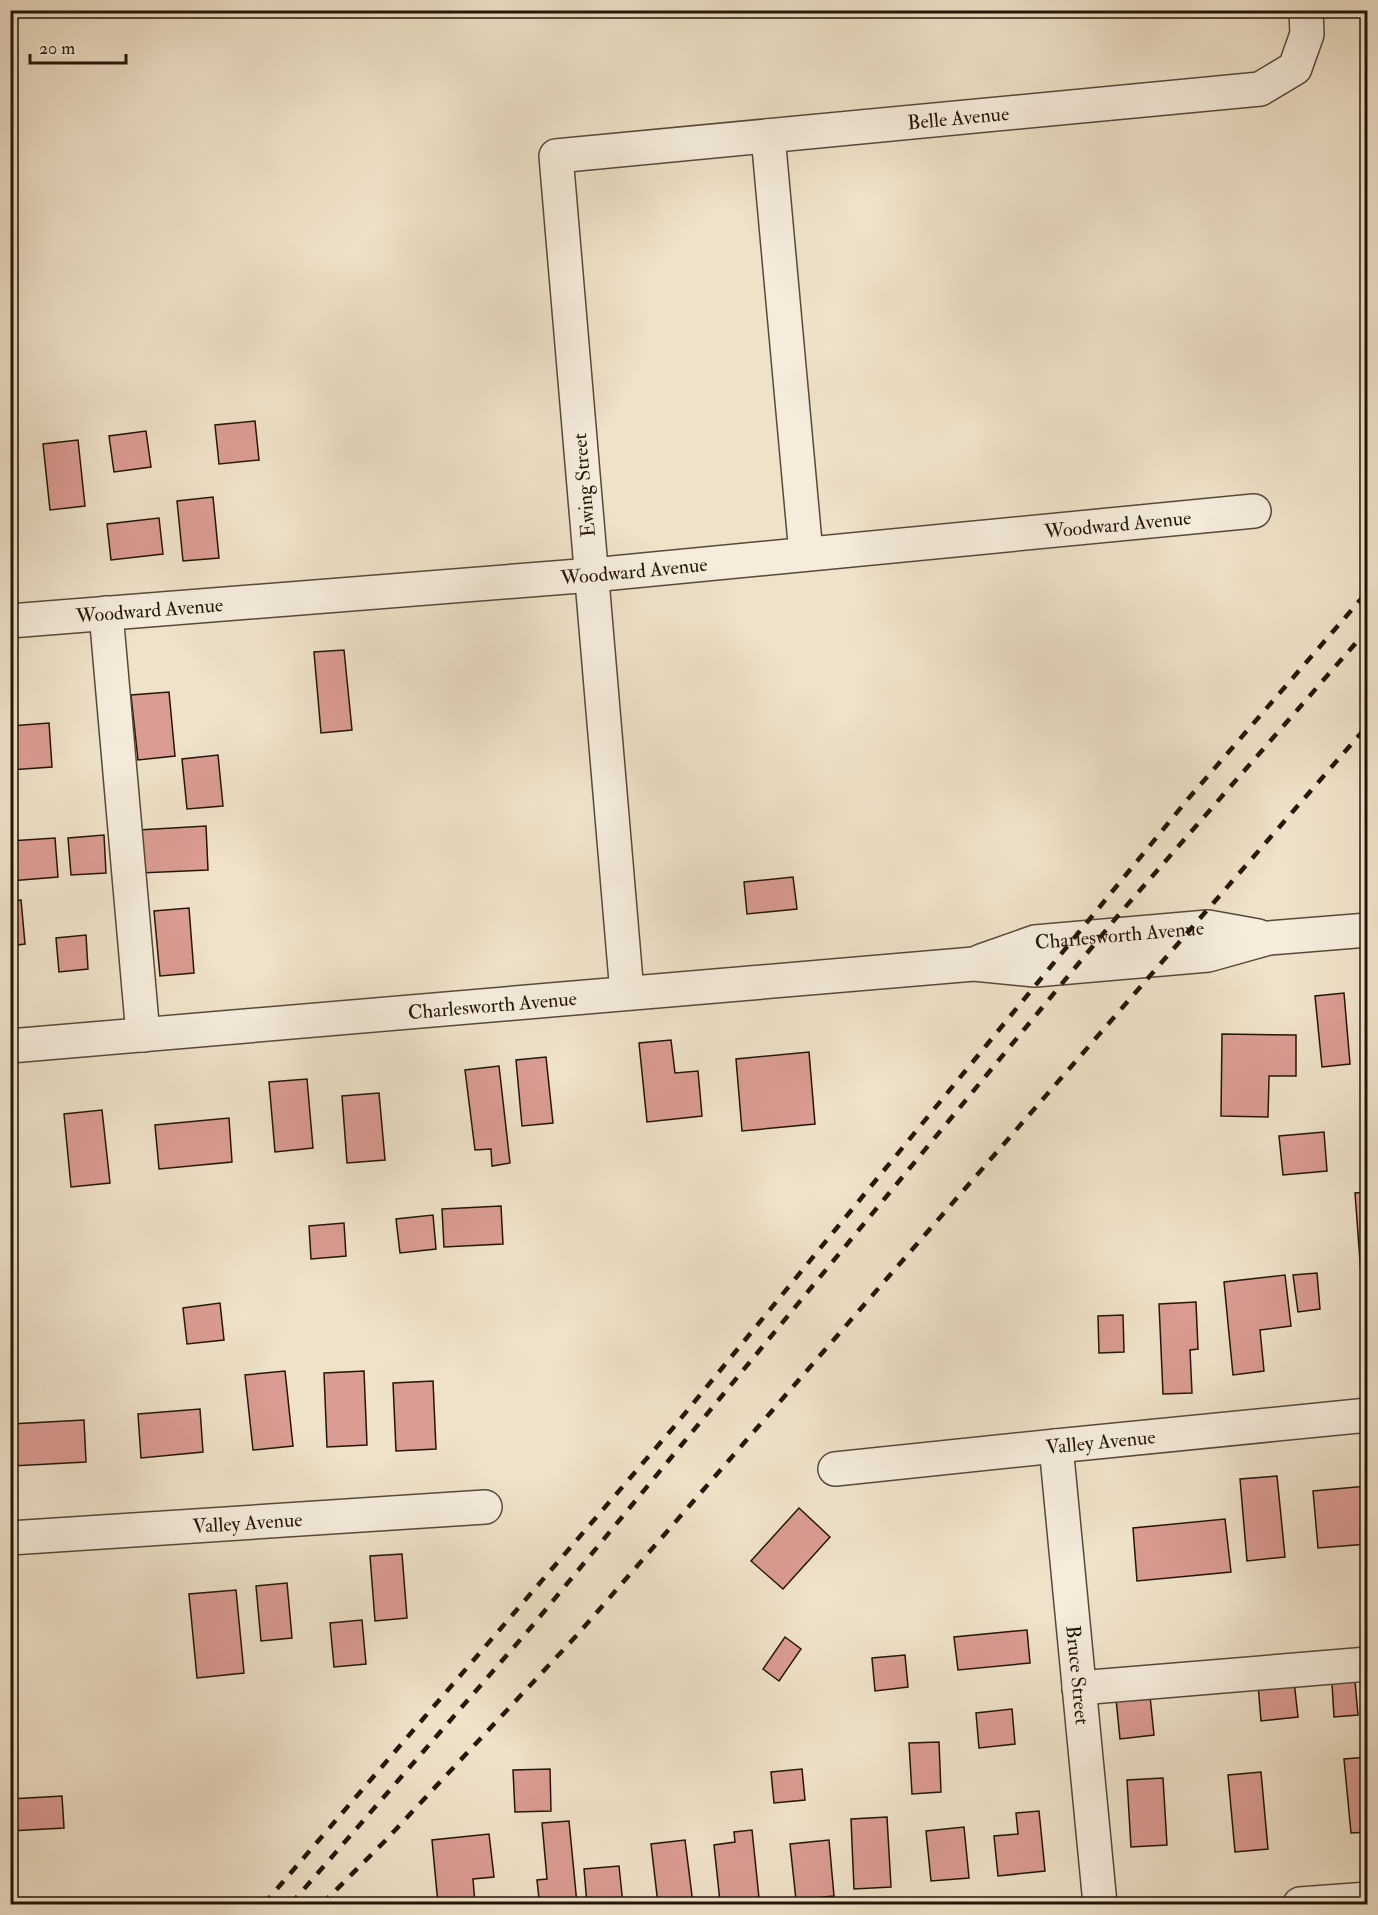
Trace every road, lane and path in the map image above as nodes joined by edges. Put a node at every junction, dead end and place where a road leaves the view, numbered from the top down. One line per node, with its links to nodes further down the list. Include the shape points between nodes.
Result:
1 (1306, 10): 2 (street, Belle Avenue, via 1307,34 1295,68 1260,89)
2 (768, 136): 3 (street, Belle Avenue); 5 (street)
3 (556, 156): 6 (street, Ewing Street)
4 (1254, 511): 5 (street, Woodward Avenue)
5 (806, 554): 6 (street, Woodward Avenue)
6 (592, 575): 7 (street, Woodward Avenue); 10 (street, Ewing Street)
7 (106, 614): 8 (street, Woodward Avenue); 11 (street)
8 (10, 621)
9 (1368, 930): 10 (street, Charlesworth Avenue, via 1269,938 1208,927 1035,942 974,964)
10 (627, 993): 11 (street, Charlesworth Avenue)
11 (143, 1035): 12 (street, Charlesworth Avenue)
12 (10, 1046)
13 (1368, 1415): 14 (street, Valley Avenue)
14 (1056, 1446): 15 (street, Valley Avenue); 19 (street, Bruce Street)
15 (835, 1469)
16 (485, 1507): 17 (street, Valley Avenue)
17 (10, 1538)
18 (1368, 1664): 19 (street)
19 (1079, 1688): 21 (street, Bruce Street)
20 (1368, 1899): 22 (street)
21 (1100, 1905)
22 (1300, 1905)

